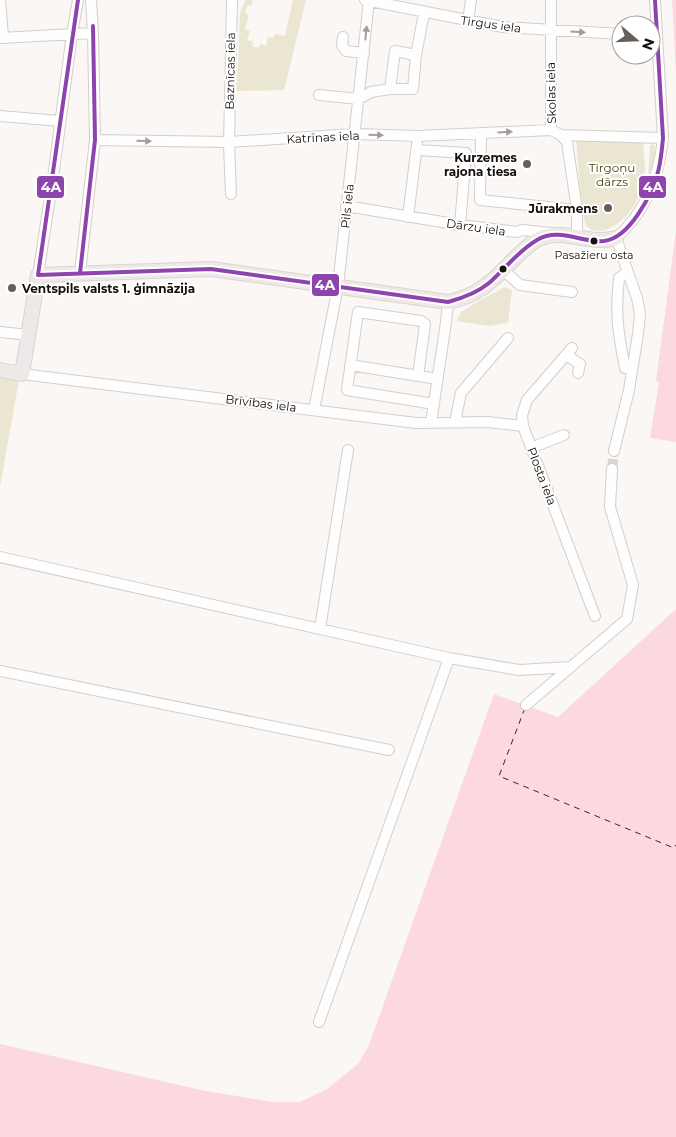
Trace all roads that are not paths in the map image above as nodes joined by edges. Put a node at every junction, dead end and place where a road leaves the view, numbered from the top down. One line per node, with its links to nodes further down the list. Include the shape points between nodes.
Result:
1 (0, 0): 16 (street)
2 (78, 0): 15 (street)
3 (91, 0): 13 (street)
4 (232, 0): 33 (street, Baznīcas iela)
5 (470, 0): 11 (street)
6 (551, 0): 12 (street, Skolas iela)
7 (655, 0): 10 (street)
8 (367, 1): 9 (street, Tirgus iela); 18 (street, Pils iela, one-way to 8)
9 (424, 13): 11 (street, Tirgus iela); 19 (street)
10 (655, 15)
11 (468, 21): 12 (street, Tirgus iela)
12 (550, 30): 14 (street, Tirgus iela, one-way to 14); 26 (street, Skolas iela)
13 (93, 33): 15 (street); 32 (street)
14 (611, 33)
15 (72, 34): 16 (street); 25 (street)
16 (1, 37)
17 (343, 37): 18 (street, via 342,45 346,52)
18 (364, 53): 23 (street, Pils iela)
19 (416, 56): 21 (street, via 412,89); 21 (street, via 395,51)
20 (657, 65): 31 (street)
21 (390, 89): 23 (street, via 371,92)
22 (319, 95): 23 (street)
23 (359, 99): 28 (street, Pils iela)
24 (0, 116): 25 (street)
25 (60, 121): 50 (street)
26 (551, 130): 27 (street, Katrīnas iela, one-way to 26); 29 (street, Skolas iela)
27 (481, 133): 30 (street, Katrīnas iela); 36 (street)
28 (355, 134): 30 (street, Katrīnas iela, one-way to 30); 33 (street, Katrīnas iela); 38 (street, Pils iela)
29 (562, 135): 31 (street); 39 (street, Skolas iela, via 567,142)
30 (418, 136): 34 (street)
31 (663, 138): 45 (street, via 661,159 650,194 626,229)
32 (95, 140): 33 (street, Katrīnas iela, one-way to 33); 49 (street)
33 (229, 142): 37 (street, Baznīcas iela)
34 (416, 150): 35 (street, via 466,153); 40 (street)
35 (464, 182): 36 (street); 41 (street)
36 (480, 184): 39 (street, via 480,200)
37 (231, 194)
38 (346, 206): 40 (street, Dārzu iela); 51 (street, Pils iela)
39 (577, 210): 44 (street, Skolas iela)
40 (408, 217): 41 (street, Dārzu iela)
41 (460, 225): 42 (street, Dārzu iela)
42 (517, 232): 43 (street, Dārzu iela); 46 (street)
43 (553, 234): 44 (main road, Dārzu iela); 46 (main road)
44 (577, 238): 45 (main road, Dārzu iela)
45 (611, 240): 48 (street)
46 (526, 247): 47 (main road)
47 (503, 270): 52 (street, via 520,285); 53 (main road, via 476,293)
48 (628, 272): 59 (street, via 640,314); 59 (street, via 618,278 616,303 625,368)
49 (80, 273): 50 (main road); 51 (main road, via 211,268)
50 (38, 275): 55 (main road)
51 (338, 286): 53 (main road); 65 (street, Pils iela)
52 (572, 292)
53 (448, 302): 63 (street)
54 (0, 332): 55 (street)
55 (29, 335): 61 (main road)
56 (508, 338): 66 (street, via 461,393)
57 (350, 366): 62 (street); 62 (street, via 358,312 422,321 426,328); 64 (street, via 347,390)
58 (0, 370): 61 (main road, Brīvības iela)
59 (632, 370): 72 (street)
60 (578, 373): 68 (street, Plosta iela, via 580,364 569,352 527,400 522,415)
61 (22, 374): 65 (street, Brīvības iela)
62 (418, 376): 63 (street)
63 (438, 379): 64 (street)
64 (434, 404): 67 (street)
65 (314, 410): 67 (street, Brīvības iela)
66 (455, 422): 67 (street, Brīvības iela); 68 (street, Brīvības iela)
67 (431, 423)
68 (523, 426): 70 (street, Plosta iela)
69 (564, 435): 70 (street)
70 (531, 448): 75 (street, Plosta iela)
71 (348, 450): 76 (street)
72 (614, 451)
73 (612, 469): 78 (street, via 610,507 633,585 627,619)
74 (0, 557): 76 (street)
75 (595, 616)
76 (320, 629): 77 (street)
77 (449, 658): 78 (street, via 519,670); 82 (street)
78 (571, 667): 80 (street)
79 (0, 671): 81 (street)
80 (526, 705)
81 (389, 750)
82 (319, 1022)

